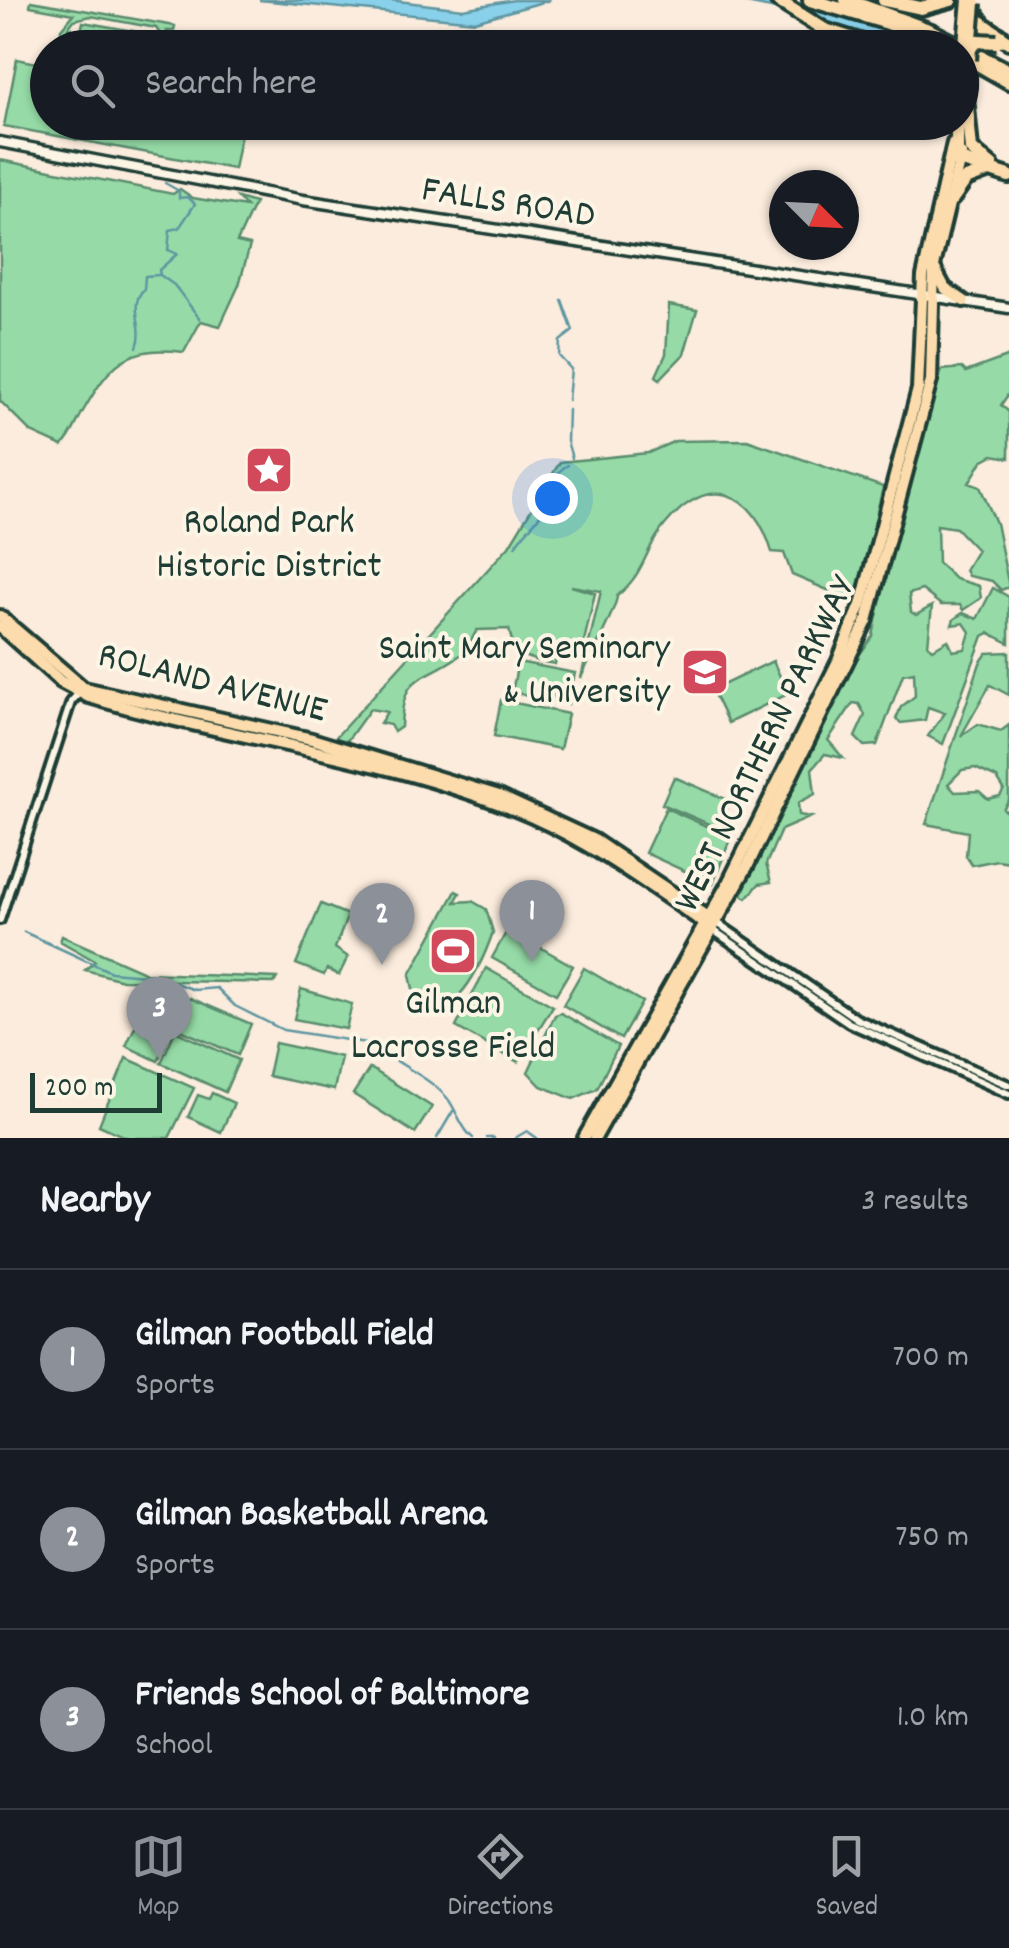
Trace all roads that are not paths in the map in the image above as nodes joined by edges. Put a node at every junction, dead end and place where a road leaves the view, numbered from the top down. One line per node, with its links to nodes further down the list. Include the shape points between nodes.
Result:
1 (777, 0): 8 (highway)
2 (810, 0): 9 (highway)
3 (846, 0): 7 (highway)
4 (884, 0): 5 (highway, via 920,8)
5 (950, 1)
6 (974, 3): 12 (main road, WEST NORTHERN PARKWAY, bridge); 13 (highway)
7 (891, 14): 10 (highway); 11 (highway)
8 (828, 30)
9 (904, 30)
10 (919, 30)
11 (943, 30)
12 (969, 30)
13 (1004, 42): 14 (highway, bridge)
14 (979, 43)
15 (979, 46): 16 (highway)
16 (1009, 60)
17 (979, 61): 19 (highway)
18 (979, 64): 19 (highway)
19 (1006, 79)
20 (953, 140): 25 (highway)
21 (955, 140): 26 (highway)
22 (963, 140): 26 (main road, WEST NORTHERN PARKWAY)
23 (972, 140): 28 (highway, via 974,154)
24 (0, 142): 31 (main road, FALLS ROAD, via 320,203)
25 (952, 147): 31 (main road, WEST NORTHERN PARKWAY)
26 (960, 161): 27 (highway); 29 (main road, WEST NORTHERN PARKWAY)
27 (992, 172): 28 (highway); 29 (highway, via 966,178)
28 (1009, 174)
29 (952, 199): 30 (main road, WEST NORTHERN PARKWAY)
30 (934, 266): 31 (main road, WEST NORTHERN PARKWAY); 32 (main road, via 945,288)
31 (926, 295): 32 (main road, FALLS ROAD); 38 (main road, WEST NORTHERN PARKWAY, via 931,381 872,607)
32 (964, 300): 33 (main road, FALLS ROAD)
33 (1009, 308)
34 (0, 616): 36 (main road, ROLAND AVENUE)
35 (0, 627): 36 (main road, ROLAND AVENUE)
36 (82, 691): 37 (street, via 71,702); 38 (main road, ROLAND AVENUE, via 306,746 496,803 587,845)
37 (0, 920)
38 (711, 923): 39 (street, ROLAND AVENUE); 42 (main road, WEST NORTHERN PARKWAY); 43 (main road, WEST NORTHERN PARKWAY)
39 (793, 980): 40 (street, ROLAND AVENUE, via 858,1018); 41 (street, ROLAND AVENUE, via 849,1024)
40 (1009, 1086)
41 (1009, 1094)
42 (584, 1138)
43 (596, 1138)

